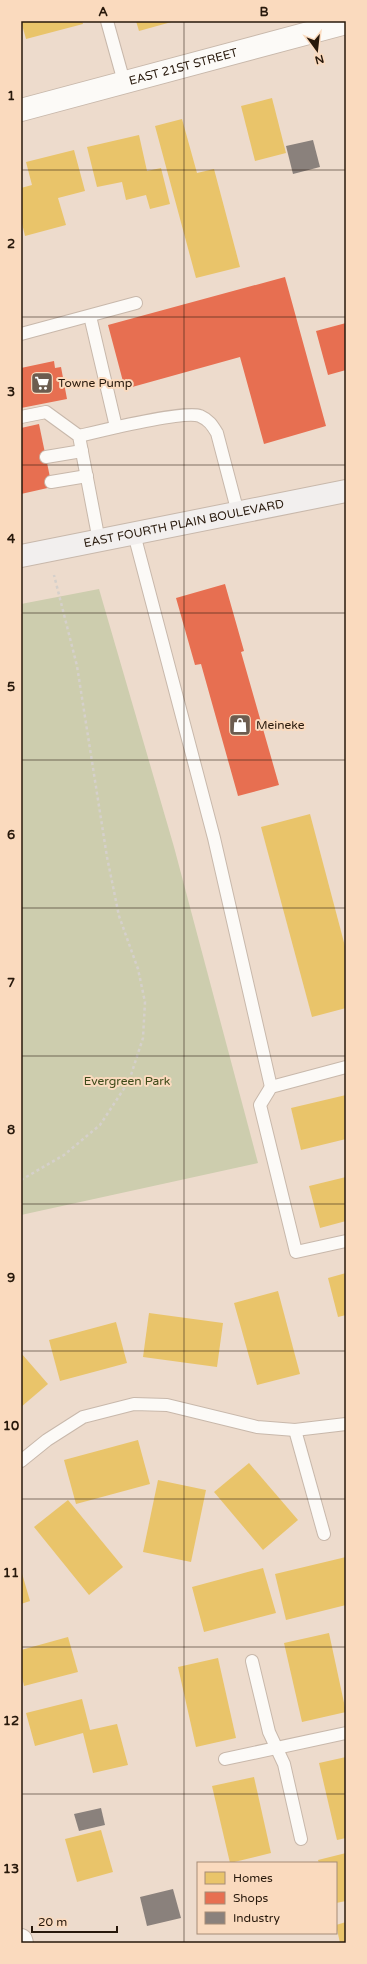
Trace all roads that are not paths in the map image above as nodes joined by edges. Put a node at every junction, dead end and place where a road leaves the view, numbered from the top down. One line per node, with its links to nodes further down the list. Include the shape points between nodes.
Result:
1 (107, 21): 3 (lane)
2 (341, 23): 3 (street, EAST 21ST STREET)
3 (124, 82): 4 (street, EAST 21ST STREET)
4 (21, 110)
5 (136, 303): 6 (lane)
6 (90, 316): 7 (lane); 9 (lane)
7 (21, 334)
8 (21, 417): 10 (lane, via 46,412)
9 (116, 427): 10 (lane); 16 (lane, via 181,416 199,416 211,423 217,433)
10 (79, 436): 11 (lane)
11 (82, 451): 12 (lane); 13 (lane)
12 (46, 457)
13 (87, 476): 14 (lane); 18 (lane)
14 (51, 482)
15 (346, 491): 16 (main road, EAST FOURTH PLAIN BOULEVARD)
16 (238, 513): 17 (main road, EAST FOURTH PLAIN BOULEVARD)
17 (134, 534): 18 (main road, EAST FOURTH PLAIN BOULEVARD); 21 (lane, via 214,838)
18 (99, 541): 19 (main road, EAST FOURTH PLAIN BOULEVARD)
19 (21, 556)
20 (346, 1067): 21 (lane)
21 (271, 1087): 22 (lane, via 260,1105 296,1252)
22 (346, 1241)
23 (346, 1424): 24 (lane)
24 (296, 1430): 25 (lane, via 257,1427 167,1405 134,1404 83,1417 46,1440); 26 (lane)
25 (21, 1461)
26 (324, 1534)
27 (252, 1661): 29 (lane, via 269,1732)
28 (346, 1733): 29 (lane)
29 (277, 1748): 30 (lane); 31 (lane, via 284,1764)
30 (225, 1759)
31 (301, 1839)

